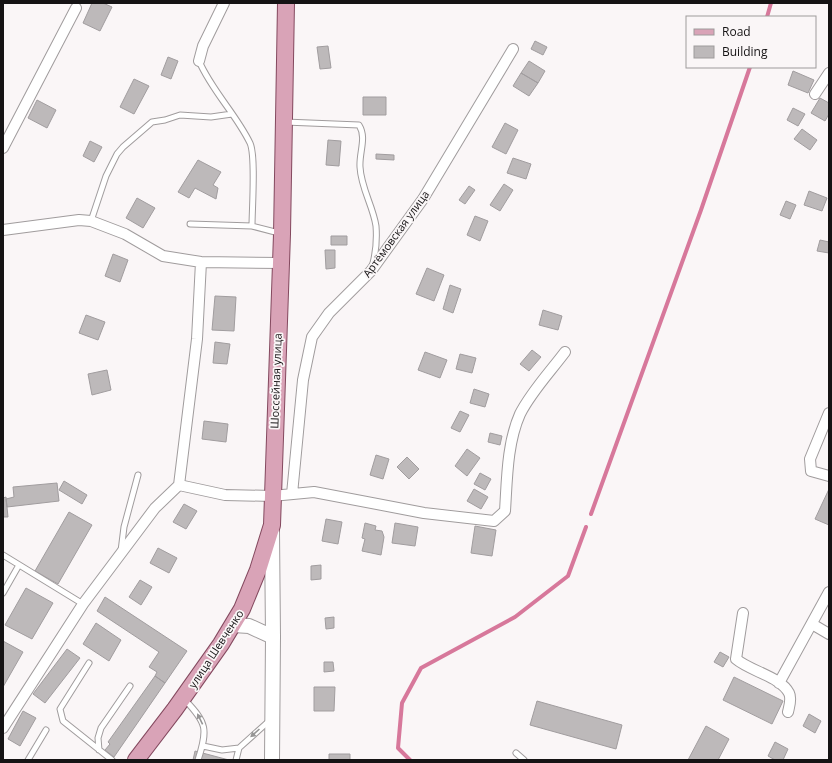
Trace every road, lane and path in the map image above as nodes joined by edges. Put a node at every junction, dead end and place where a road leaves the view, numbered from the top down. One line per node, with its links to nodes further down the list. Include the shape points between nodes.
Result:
1 (224, 3): 5 (street, via 203,46)
2 (286, 3): 9 (main road, Шоссейная улица)
3 (76, 8): 10 (street)
4 (513, 49): 18 (street, Артёмовская улица, via 424,199)
5 (199, 62): 8 (lane, via 206,77)
6 (829, 73): 7 (street)
7 (815, 94)
8 (232, 114): 11 (lane, via 211,117 180,115 152,122 117,154 106,176); 13 (lane, via 251,144)
9 (284, 122): 15 (main road, Шоссейная улица); 18 (lane, via 359,125 362,130 361,175 376,225 377,246)
10 (3, 148)
11 (91, 221): 14 (street, via 79,220); 16 (street, via 125,234 163,256)
12 (190, 224): 13 (lane)
13 (252, 226): 15 (lane)
14 (3, 230)
15 (282, 234): 17 (main road, Шоссейная улица)
16 (201, 262): 17 (street); 23 (street, via 197,339)
17 (281, 263): 25 (main road, Шоссейная улица)
18 (371, 271): 24 (street, Артёмовская улица, via 329,313 312,337 303,380)
19 (565, 352): 24 (street, via 520,414 507,476 505,511 494,521 424,513 314,492)
20 (829, 413): 22 (street, via 810,459 811,471)
21 (138, 475): 27 (lane, via 124,527)
22 (829, 476)
23 (179, 485): 25 (street, via 225,495); 27 (street, via 155,508)
24 (292, 494): 25 (street)
25 (272, 496): 26 (main road, Шоссейная улица)
26 (272, 525): 35 (main road, улица Шевченко, via 258,570); 37 (main road, Шоссейная улица)
27 (121, 554): 32 (street)
28 (3, 555): 29 (lane)
29 (19, 565): 31 (lane); 32 (lane)
30 (829, 592): 34 (street)
31 (3, 593)
32 (83, 604): 44 (street)
33 (743, 612): 39 (street, via 736,659)
34 (812, 624): 36 (street); 39 (street)
35 (233, 625): 37 (main road, via 249,626); 41 (main road, улица Шевченко)
36 (829, 634)
37 (274, 637): 43 (main road, Шоссейная улица)
38 (89, 663): 48 (lane, via 60,709 63,721)
39 (779, 683): 42 (street, via 789,693)
40 (130, 686): 48 (lane, via 101,728 98,738)
41 (183, 698): 46 (lane, one-way to 41, via 205,731 201,717); 52 (main road, улица Шевченко)
42 (788, 712)
43 (272, 719): 47 (lane, one-way to 47); 55 (main road, Шоссейная улица)
44 (3, 728)
45 (46, 730): 50 (lane)
46 (203, 746): 47 (lane, via 222,750); 53 (lane)
47 (239, 748): 54 (lane)
48 (99, 750): 51 (lane)
49 (516, 753): 56 (lane)
50 (28, 760)
51 (112, 760)
52 (136, 760)
53 (198, 760)
54 (236, 760)
55 (272, 760)
56 (524, 760)

